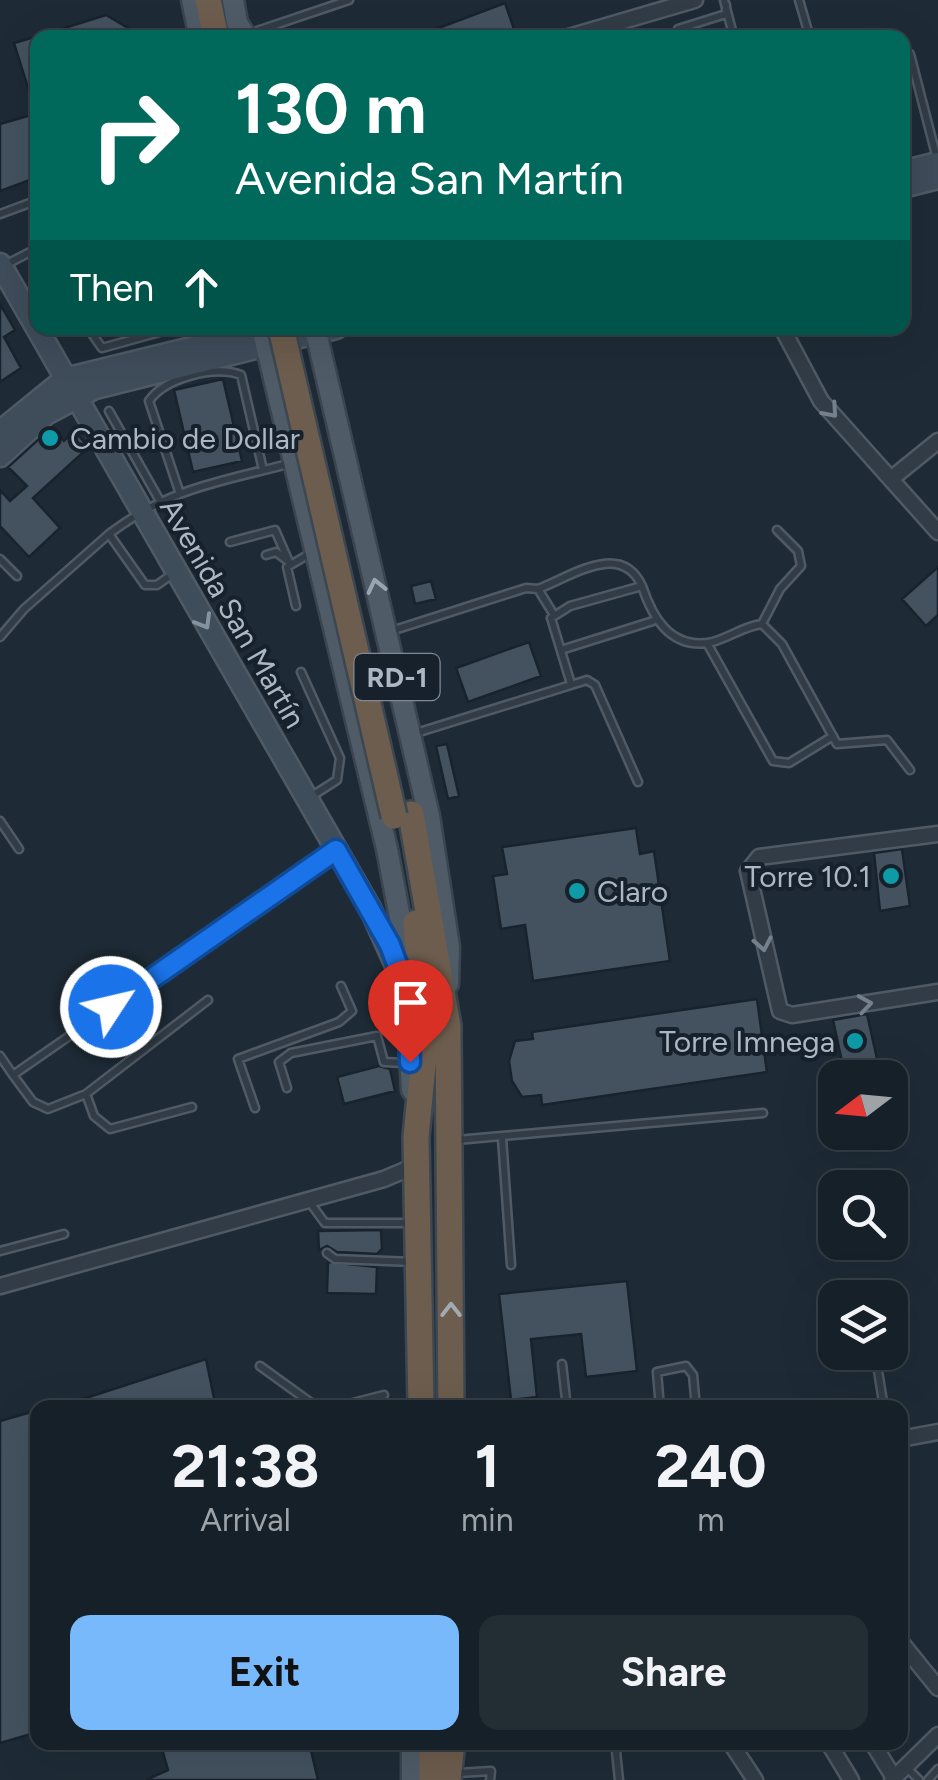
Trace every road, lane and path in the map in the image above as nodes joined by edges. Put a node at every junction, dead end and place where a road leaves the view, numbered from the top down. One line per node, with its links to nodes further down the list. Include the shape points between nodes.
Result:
1 (192, 0): 10 (main road)
2 (204, 0): 11 (highway)
3 (229, 0): 12 (highway)
4 (243, 0): 13 (main road)
5 (349, 0): 14 (lane)
6 (696, 0): 15 (street)
7 (799, 0): 17 (lane)
8 (725, 2): 9 (lane, via 724,17); 16 (lane)
9 (678, 29)
10 (198, 30)
11 (211, 30)
12 (243, 30)
13 (246, 30)
14 (263, 30)
15 (592, 30)
16 (732, 30)
17 (808, 30)
18 (910, 54): 19 (lane)
19 (934, 132): 20 (lane)
20 (938, 162): 21 (main road)
21 (910, 170)
22 (938, 178): 23 (main road)
23 (910, 185)
24 (30, 203): 25 (lane)
25 (0, 214)
26 (30, 252): 27 (lane)
27 (1, 265): 28 (main road, Avenida San Martín)
28 (30, 308)
29 (44, 335): 41 (main road, Avenida San Martín)
30 (92, 335): 39 (lane)
31 (158, 335): 39 (lane)
32 (262, 335): 40 (main road)
33 (270, 335): 46 (main road, RD-1)
34 (270, 335): 81 (highway, RD-1, bridge)
35 (317, 335): 48 (main road, RD-1)
36 (317, 335): 81 (highway, RD-1)
37 (786, 335): 49 (street, one-way to 49, via 821,401)
38 (200, 336): 39 (main road)
39 (104, 358): 41 (main road)
40 (158, 380): 41 (main road); 47 (lane, via 240,375); 51 (lane, via 149,401)
41 (69, 388): 43 (main road); 45 (main road); 53 (main road, Avenida San Martín)
42 (110, 411): 52 (lane)
43 (0, 432)
44 (938, 441): 49 (street)
45 (0, 456)
46 (294, 462): 47 (lane); 50 (main road, RD-1)
47 (263, 470): 51 (lane)
48 (352, 476): 50 (main road, via 337,457 320,384 312,373 301,372 288,388 306,469); 70 (main road, RD-1, one-way to 48)
49 (891, 479): 55 (street)
50 (302, 490): 58 (main road, RD-1)
51 (179, 491): 52 (lane)
52 (160, 501): 53 (lane)
53 (140, 510): 56 (lane); 62 (main road, Avenida San Martín)
54 (778, 530): 69 (lane, via 798,551 801,566)
55 (938, 532)
56 (109, 534): 62 (lane, via 145,585); 71 (lane)
57 (230, 542): 61 (lane, via 275,530)
58 (316, 551): 61 (lane); 88 (main road, RD-1, via 388,849)
59 (266, 555): 61 (lane, via 276,552)
60 (0, 560): 63 (lane)
61 (288, 562): 66 (lane)
62 (175, 572): 80 (main road, Avenida San Martín, one-way to 80)
63 (18, 576)
64 (642, 586): 65 (lane, via 633,567 622,562); 67 (lane); 68 (lane)
65 (538, 589): 67 (lane); 70 (lane)
66 (296, 606)
67 (554, 615): 73 (lane)
68 (653, 622): 72 (lane, via 680,639); 73 (lane)
69 (762, 624): 72 (lane); 77 (lane, via 782,644)
70 (386, 632): 76 (main road, RD-1)
71 (0, 637)
72 (707, 643): 77 (lane, via 774,761 789,762)
73 (561, 650): 75 (lane)
74 (300, 672): 80 (lane, via 340,758 337,780)
75 (571, 684): 76 (lane); 79 (lane, via 588,680 595,686)
76 (410, 735): 90 (main road, RD-1, via 449,947)
77 (833, 736): 78 (lane, via 840,746 887,740)
78 (910, 770)
79 (638, 782)
80 (307, 799): 85 (main road, Avenida San Martín)
81 (402, 815): 90 (highway, RD-1); 99 (highway, RD-1, via 426,1045)
82 (0, 821): 84 (lane)
83 (938, 834): 87 (street, one-way to 87, via 759,858 748,871 780,1011 792,1016)
84 (19, 849)
85 (336, 850): 88 (main road, Avenida San Martín, via 390,945); 93 (lane)
86 (340, 986): 97 (lane, via 352,1011 339,1022 238,1060)
87 (938, 992)
88 (408, 994): 92 (main road, RD-1)
89 (208, 1000): 95 (lane)
90 (448, 1026): 101 (highway, RD-1)
91 (0, 1056): 93 (lane)
92 (410, 1062): 94 (lane, via 384,1062 377,1036 291,1053 279,1062); 99 (main road, RD-1)
93 (14, 1075): 95 (lane, via 33,1102 48,1109)
94 (286, 1088)
95 (86, 1094): 96 (lane, via 94,1116 110,1129)
96 (192, 1107)
97 (256, 1108)
98 (764, 1113): 100 (lane)
99 (416, 1137): 102 (highway, RD-1)
100 (502, 1138): 101 (lane); 109 (lane)
101 (451, 1140): 118 (highway, RD-1, one-way to 101)
102 (417, 1165): 103 (street); 104 (highway, RD-1)
103 (308, 1199): 104 (lane, via 324,1223); 110 (street)
104 (419, 1223): 108 (highway, RD-1)
105 (64, 1234): 106 (lane)
106 (0, 1251)
107 (327, 1253): 108 (lane, via 335,1259)
108 (418, 1262): 117 (highway, RD-1)
109 (511, 1265)
110 (0, 1286)
111 (562, 1364): 119 (lane)
112 (260, 1366): 115 (lane)
113 (877, 1370): 122 (lane)
114 (384, 1395): 116 (lane)
115 (307, 1400)
116 (368, 1400)
117 (421, 1400)
118 (451, 1400)
119 (567, 1400)
120 (659, 1400): 121 (lane, via 657,1372 686,1366)
121 (695, 1400)
122 (883, 1400)
123 (938, 1432): 124 (street)
124 (908, 1437)
125 (908, 1650): 126 (street)
126 (938, 1688)
127 (938, 1736): 135 (street)
128 (412, 1750): 139 (main road)
129 (432, 1750): 140 (highway)
130 (453, 1750): 137 (highway)
131 (617, 1750): 142 (lane)
132 (735, 1750): 143 (street)
133 (833, 1750): 144 (street)
134 (877, 1750): 138 (street)
135 (906, 1766): 138 (street); 145 (lane)
136 (938, 1769): 146 (lane)
137 (455, 1778): 141 (lane, via 491,1771)
138 (893, 1779)
139 (412, 1780)
140 (432, 1780)
141 (490, 1780)
142 (619, 1780)
143 (755, 1780)
144 (851, 1780)
145 (920, 1780)
146 (928, 1780)

